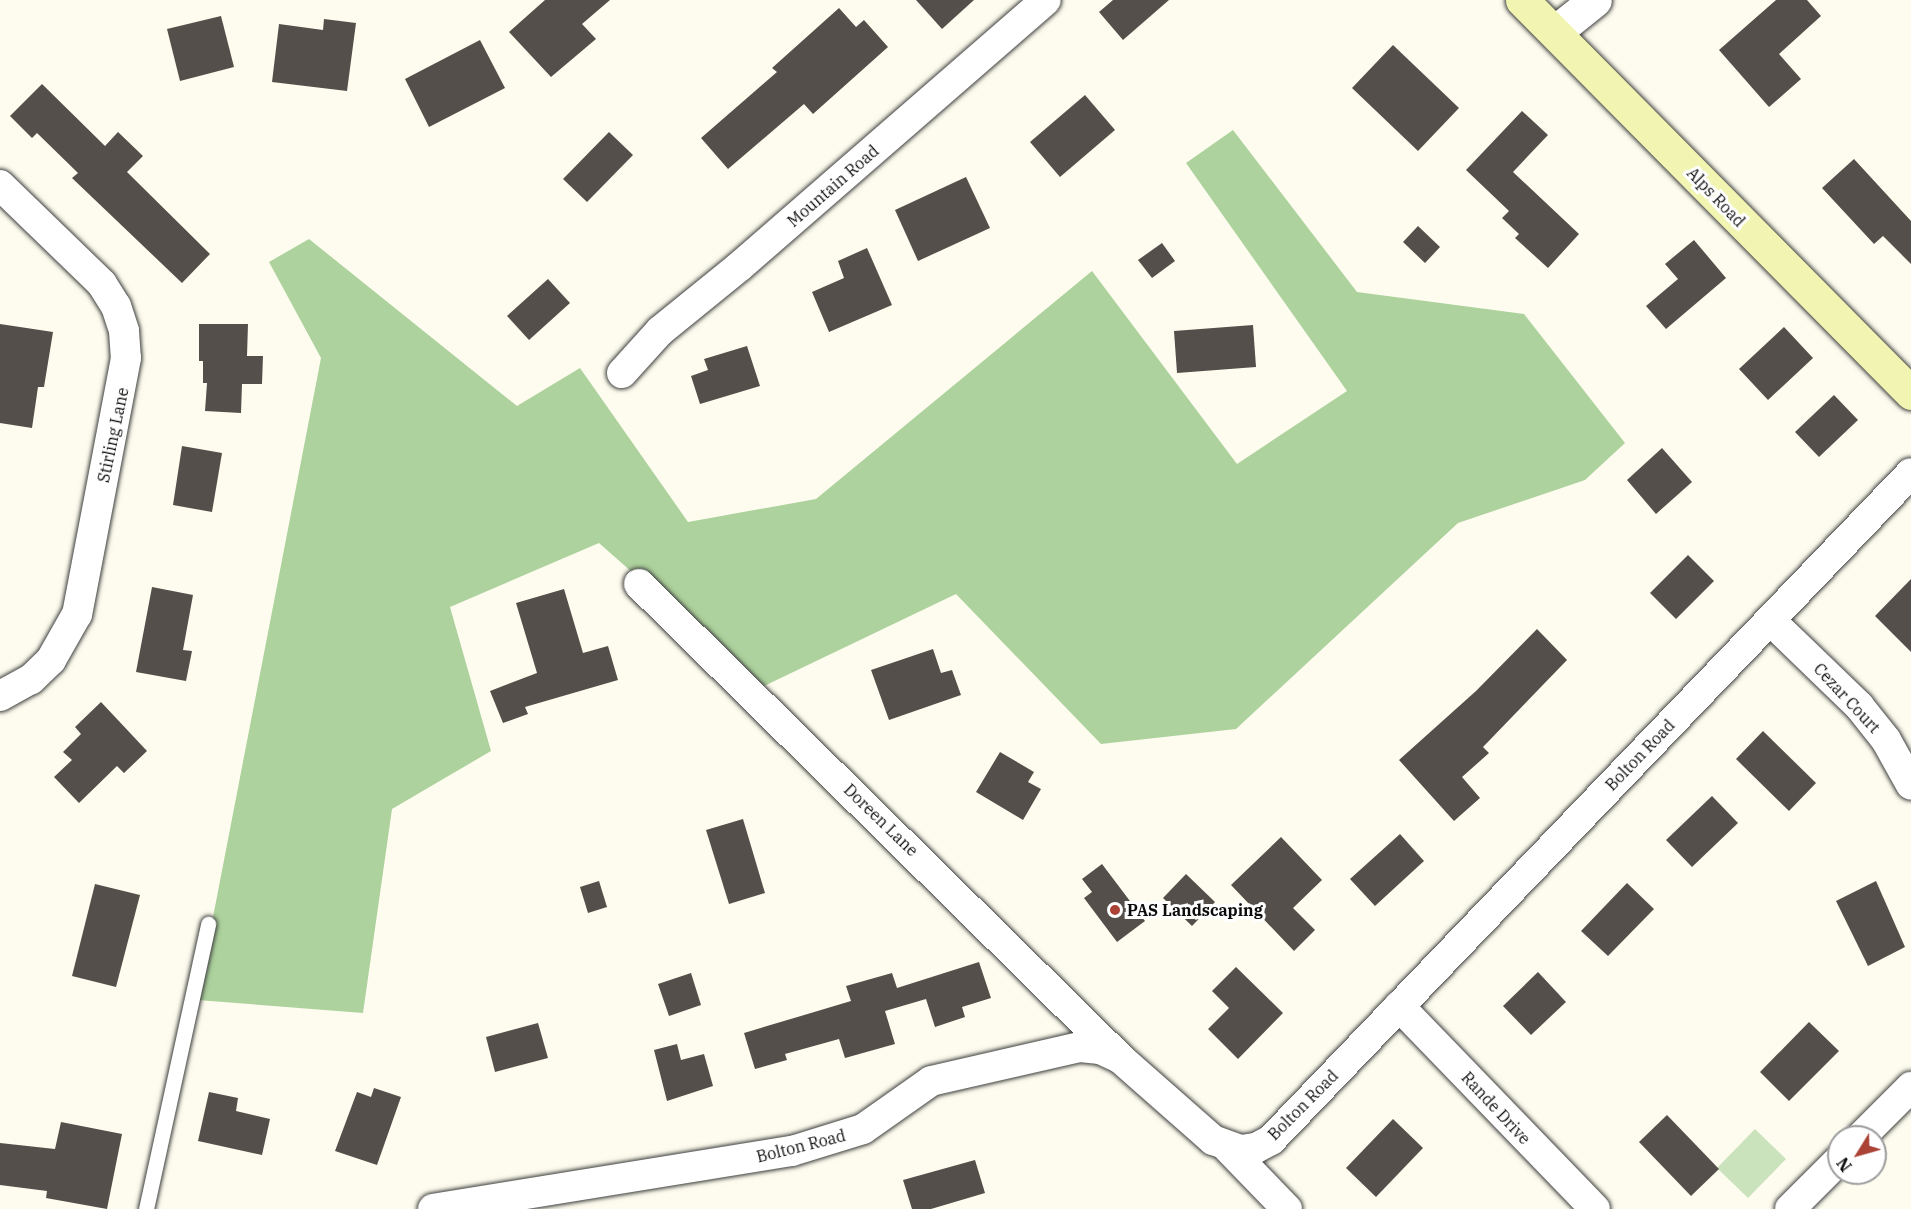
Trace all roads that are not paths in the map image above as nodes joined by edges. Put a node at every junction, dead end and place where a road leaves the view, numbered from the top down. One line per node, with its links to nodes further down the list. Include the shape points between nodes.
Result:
1 (1046, 0): 6 (street, Mountain Road, via 660,331)
2 (1522, 0): 4 (main road, Alps Road)
3 (1595, 0): 4 (street)
4 (1555, 32): 7 (main road, Alps Road)
5 (0, 185): 11 (street, Stirling Lane, via 102,284 121,323 126,358 77,614 51,660 31,679)
6 (622, 372)
7 (1911, 393)
8 (1911, 473): 10 (street, Bolton Road)
9 (639, 584): 15 (street, Doreen Lane)
10 (1770, 620): 12 (street, Cezar Court, via 1859,706 1886,740); 14 (street, Bolton Road)
11 (0, 696)
12 (1911, 785)
13 (208, 924): 20 (lane)
14 (1399, 1006): 18 (street, Bolton Road, via 1271,1140 1256,1148); 23 (street, Rande Drive)
15 (1121, 1059): 18 (street, Bolton Road, via 1213,1140); 21 (street, Bolton Road, via 1100,1048 1080,1047 976,1068 931,1081 863,1129 792,1151)
16 (1911, 1087): 17 (street)
17 (1874, 1125)
18 (1228, 1148): 22 (street)
19 (1827, 1172): 24 (street)
20 (146, 1209)
21 (434, 1209)
22 (1287, 1209)
23 (1595, 1209)
24 (1790, 1209)

